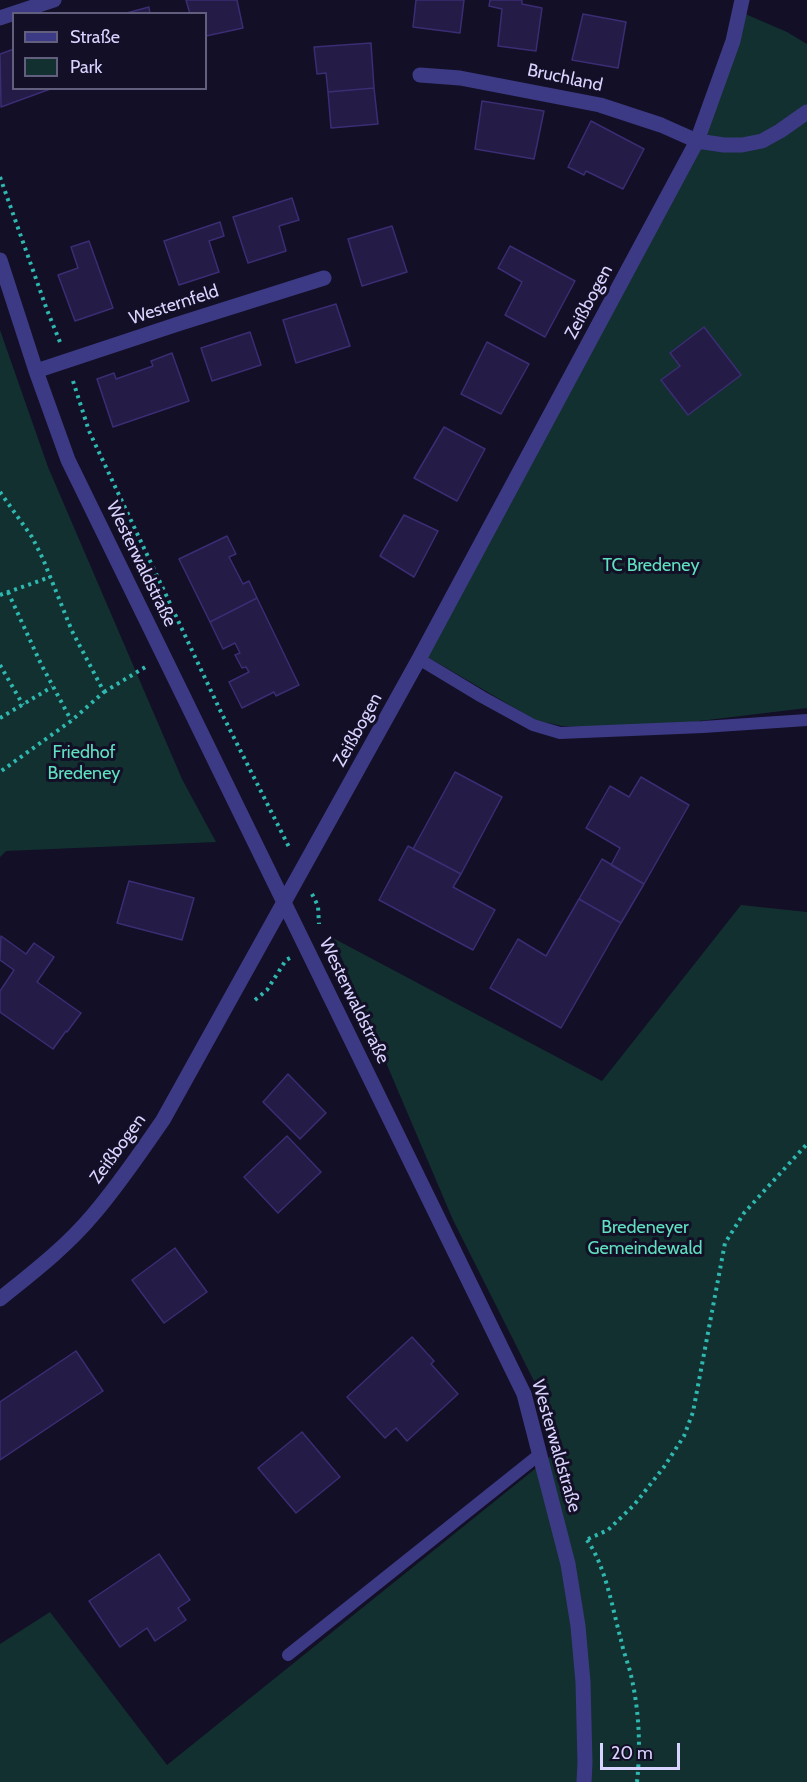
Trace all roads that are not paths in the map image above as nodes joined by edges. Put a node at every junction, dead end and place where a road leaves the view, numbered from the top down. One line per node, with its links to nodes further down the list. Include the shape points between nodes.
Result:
1 (54, 0): 3 (street)
2 (742, 0): 6 (street, Zeißbogen, via 733,41)
3 (18, 12)
4 (420, 75): 6 (street, Bruchland, via 460,78 600,105)
5 (807, 112): 6 (street, via 762,141 742,146)
6 (697, 141): 10 (street, Zeißbogen)
7 (0, 261): 9 (street, Westerwaldstraße)
8 (324, 278): 9 (street, Westernfeld)
9 (36, 371): 12 (street, Westerwaldstraße, via 68,460)
10 (419, 659): 11 (lane, via 533,725 560,733); 12 (street, Zeißbogen)
11 (807, 720)
12 (285, 903): 13 (street, Zeißbogen, via 163,1120 113,1191 63,1247); 14 (street, Westerwaldstraße, via 524,1394)
13 (0, 1299)
14 (540, 1454): 15 (lane); 16 (street, Westerwaldstraße, via 568,1564 578,1626)
15 (288, 1655)
16 (584, 1782)

